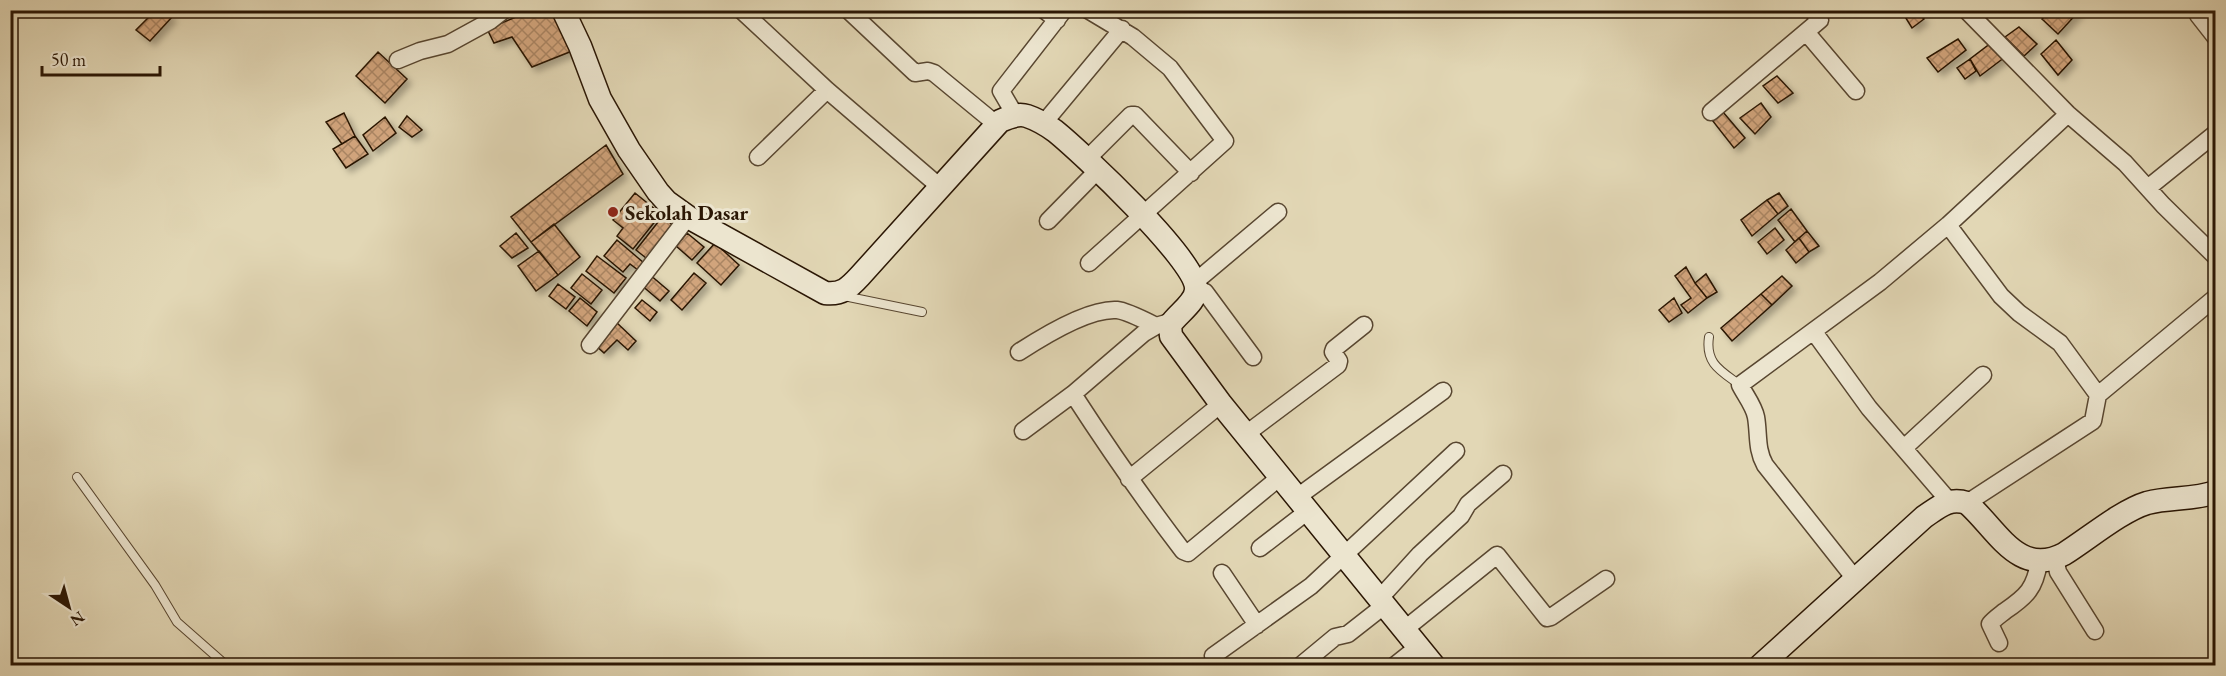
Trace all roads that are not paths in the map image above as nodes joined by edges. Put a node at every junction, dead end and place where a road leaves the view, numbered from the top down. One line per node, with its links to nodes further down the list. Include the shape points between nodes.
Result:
1 (504, 10): 13 (street, via 448,44)
2 (563, 10): 28 (street, via 600,99 629,150 658,192)
3 (741, 10): 14 (street)
4 (848, 10): 18 (street, via 915,73 934,73)
5 (1088, 10): 10 (street)
6 (1812, 10): 11 (street, via 1820,20)
7 (1966, 10): 17 (street)
8 (1055, 14): 18 (street, via 1001,91)
9 (2198, 15): 12 (street)
10 (1122, 29): 19 (street); 23 (street, via 1170,68 1225,141)
11 (1806, 32): 15 (street); 16 (street)
12 (2216, 38)
13 (398, 60)
14 (827, 90): 21 (street); 24 (street)
15 (1856, 91)
16 (1711, 112)
17 (2068, 114): 25 (street); 30 (street)
18 (1005, 120): 19 (street, via 1029,116); 24 (street)
19 (1043, 124): 22 (street)
20 (2216, 133): 25 (street)
21 (758, 158)
22 (1093, 164): 23 (street, via 1131,115 1135,115); 27 (street); 29 (street)
23 (1191, 173): 27 (street)
24 (940, 187): 34 (street, via 849,288)
25 (2149, 187): 31 (street)
26 (1278, 212): 33 (street)
27 (1142, 215): 32 (street); 33 (street, via 1184,262)
28 (688, 217): 34 (street, via 825,293); 41 (street)
29 (1048, 221)
30 (1947, 225): 39 (street); 48 (street, via 2001,296 2060,343)
31 (2216, 257)
32 (1089, 263)
33 (1195, 285): 37 (street, via 1193,299); 43 (street, via 1205,292)
34 (838, 294): 36 (lane)
35 (2216, 297): 48 (street)
36 (922, 312)
37 (1165, 323): 42 (street, via 1118,310 1098,313 1056,328); 47 (street, via 1144,333); 49 (street)
38 (1364, 325): 51 (street, via 1334,349 1338,364)
39 (1814, 332): 45 (street); 52 (street, via 1869,408)
40 (1709, 337): 45 (lane, via 1710,358)
41 (590, 345)
42 (1019, 351)
43 (1253, 357)
44 (1983, 375): 52 (street)
45 (1740, 385): 66 (street, via 1755,414 1760,456 1765,465)
46 (1443, 391): 60 (street)
47 (1073, 394): 50 (street); 57 (street)
48 (2098, 395): 59 (street, via 2093,421)
49 (1221, 404): 51 (street); 57 (street)
50 (1023, 431)
51 (1246, 434): 56 (street)
52 (1904, 448): 59 (street)
53 (1456, 452): 62 (street)
54 (1503, 474): 67 (street, via 1420,554)
55 (77, 477): 74 (lane, via 177,622)
56 (1280, 477): 57 (street, via 1188,553); 60 (street)
57 (1129, 479)
58 (2216, 492): 63 (street, via 2133,509)
59 (1958, 502): 63 (street, via 2029,560); 66 (street, via 1924,517)
60 (1302, 504): 61 (street); 62 (street)
61 (1260, 548)
62 (1344, 554): 67 (street); 68 (street, via 1311,586)
63 (2047, 560): 70 (street); 71 (street, via 2024,598 1990,624)
64 (1222, 573): 68 (street)
65 (1606, 579): 69 (street, via 1547,618 1497,555)
66 (1856, 580): 78 (street)
67 (1383, 602): 69 (street); 75 (street, via 1348,634 1335,636)
68 (1257, 625): 73 (street)
69 (1405, 629): 72 (street)
70 (2095, 631)
71 (1999, 643)
72 (1419, 647): 76 (street); 77 (street)
73 (1213, 656)
74 (226, 666)
75 (1300, 666)
76 (1394, 666)
77 (1434, 666)
78 (1760, 666)

